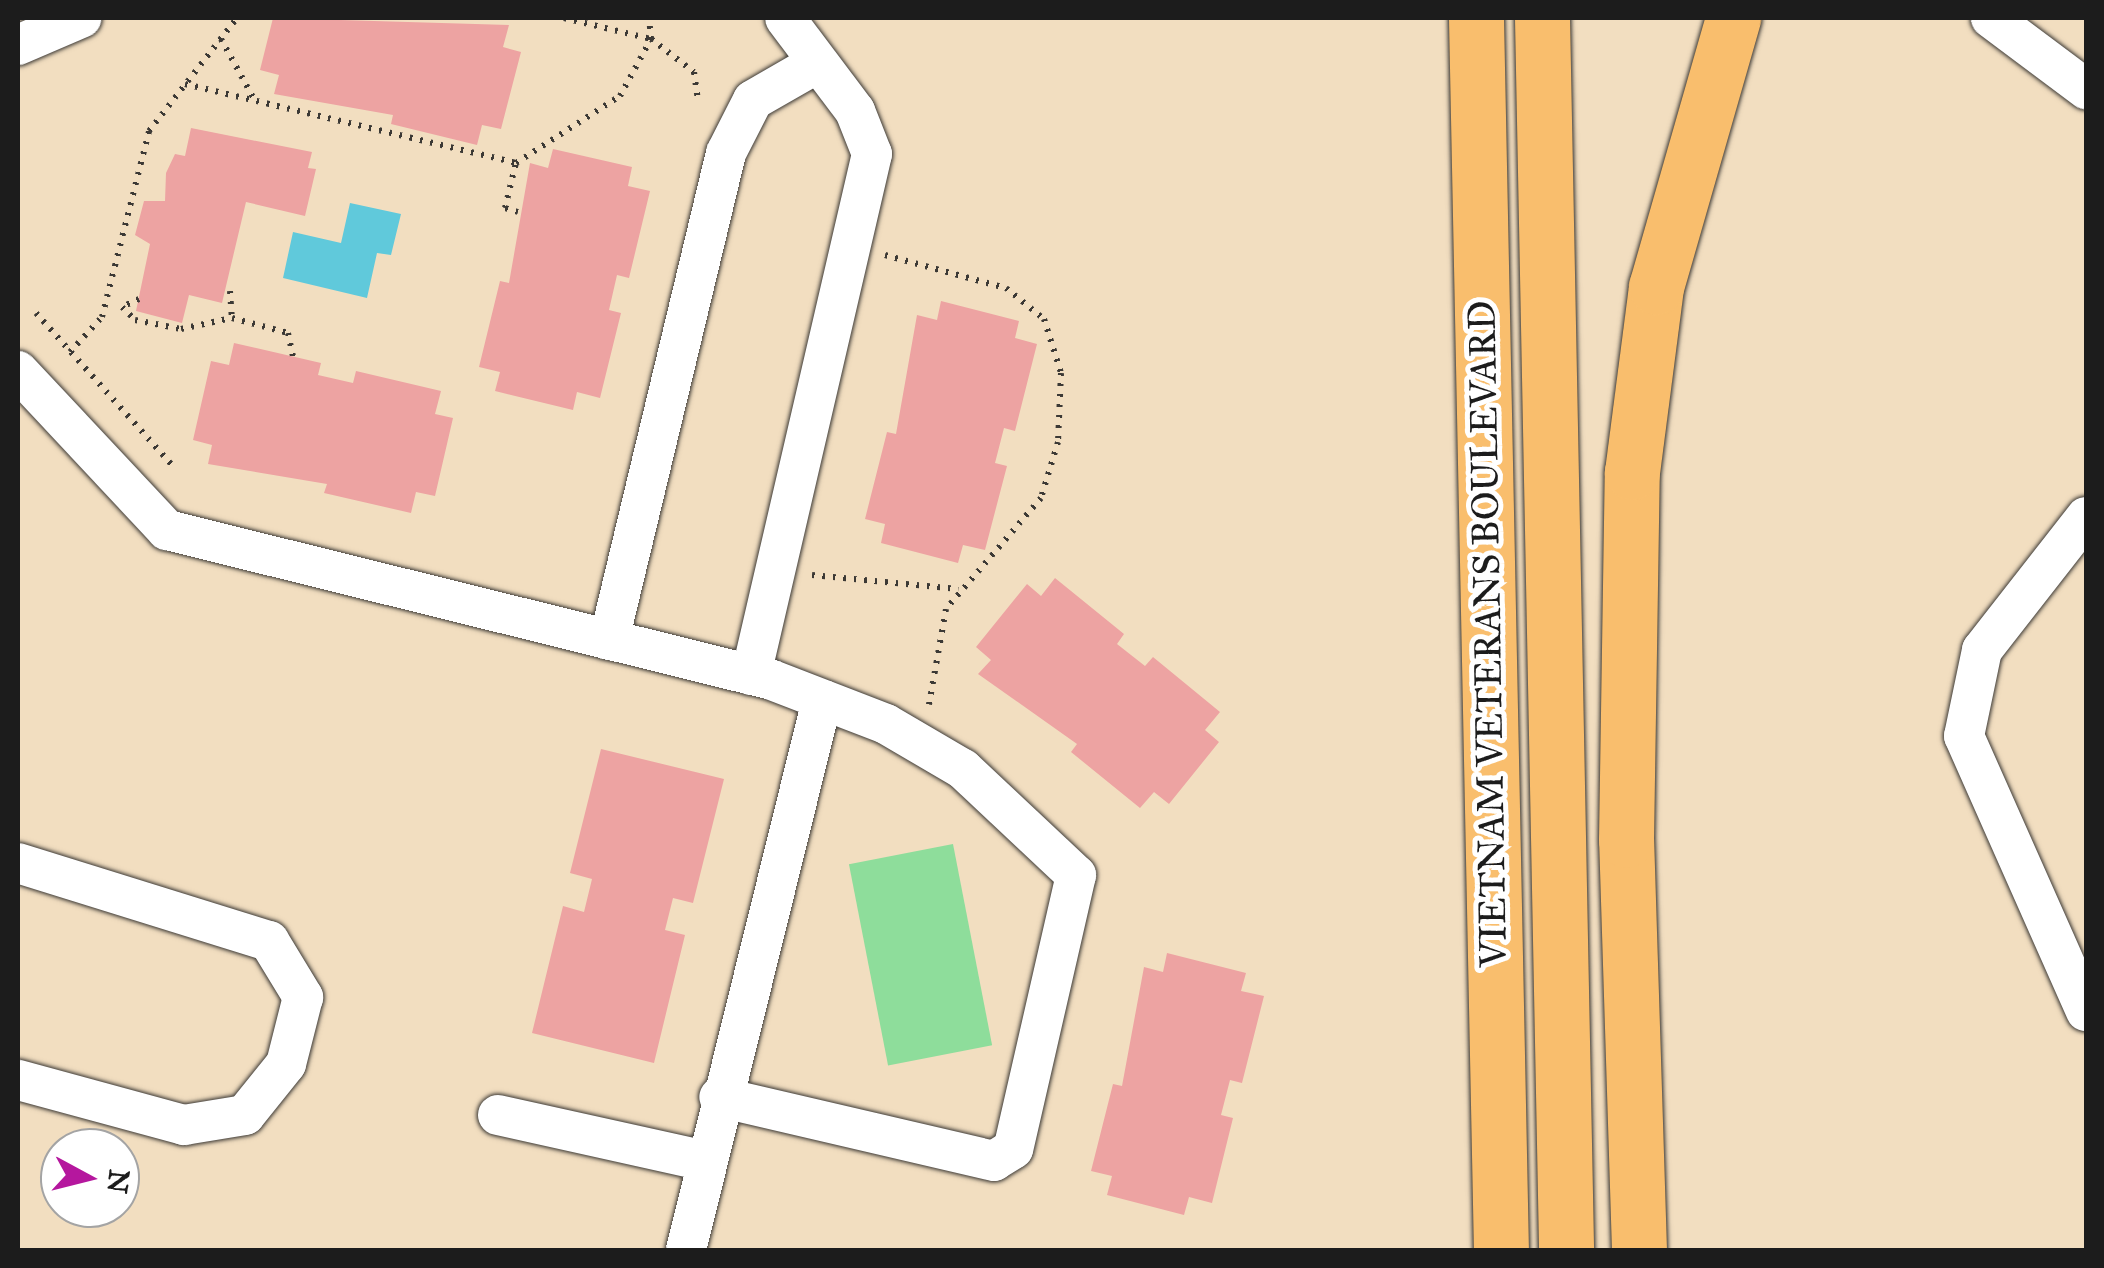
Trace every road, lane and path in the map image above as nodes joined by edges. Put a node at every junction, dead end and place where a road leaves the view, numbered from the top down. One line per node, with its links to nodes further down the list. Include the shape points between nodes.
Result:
1 (81, 18): 12 (street)
2 (237, 18): 10 (path)
3 (564, 18): 11 (path)
4 (649, 18): 11 (path)
5 (786, 18): 13 (street)
6 (1476, 18): 44 (highway, VIETNAM VETERANS BOULEVARD)
7 (1542, 18): 46 (highway, VIETNAM VETERANS BOULEVARD)
8 (1733, 18): 47 (highway, via 1656,286 1632,472 1626,840)
9 (1991, 18): 15 (street)
10 (222, 39): 14 (path); 16 (path)
11 (652, 39): 17 (path, via 694,72); 18 (path, via 620,96)
12 (18, 46)
13 (814, 65): 20 (street, via 854,111 872,154); 34 (street, via 754,100 726,153)
14 (185, 84): 16 (path); 23 (path, via 149,132)
15 (2086, 90)
16 (254, 99): 18 (path)
17 (698, 102)
18 (516, 162): 19 (path, via 505,208)
19 (518, 212)
20 (850, 246): 32 (street); 33 (path, via 1006,288 1044,319 1061,373 1058,442 1041,498)
21 (230, 291): 26 (path)
22 (139, 299): 24 (path)
23 (106, 302): 24 (path); 27 (path)
24 (122, 308): 26 (path, via 158,328)
25 (36, 313): 27 (path)
26 (232, 318): 28 (path, via 288,334)
27 (70, 352): 30 (path)
28 (293, 357)
29 (18, 371): 34 (street, via 167,530)
30 (173, 466)
31 (2086, 517): 39 (street, via 1982,650 1964,736)
32 (776, 568): 33 (path); 35 (street)
33 (960, 589): 37 (path, via 946,609)
34 (610, 640): 35 (street)
35 (751, 676): 36 (street)
36 (822, 700): 37 (street); 41 (street)
37 (924, 746): 41 (street, via 963,770 1076,875 1013,1149 994,1162)
38 (18, 863): 40 (street, via 269,941 303,997 286,1064 245,1116 184,1125)
39 (2086, 1011)
40 (18, 1080)
41 (719, 1097): 43 (street)
42 (498, 1116): 43 (street)
43 (705, 1161): 45 (street)
44 (1501, 1243)
45 (686, 1250)
46 (1566, 1250)
47 (1639, 1250)

